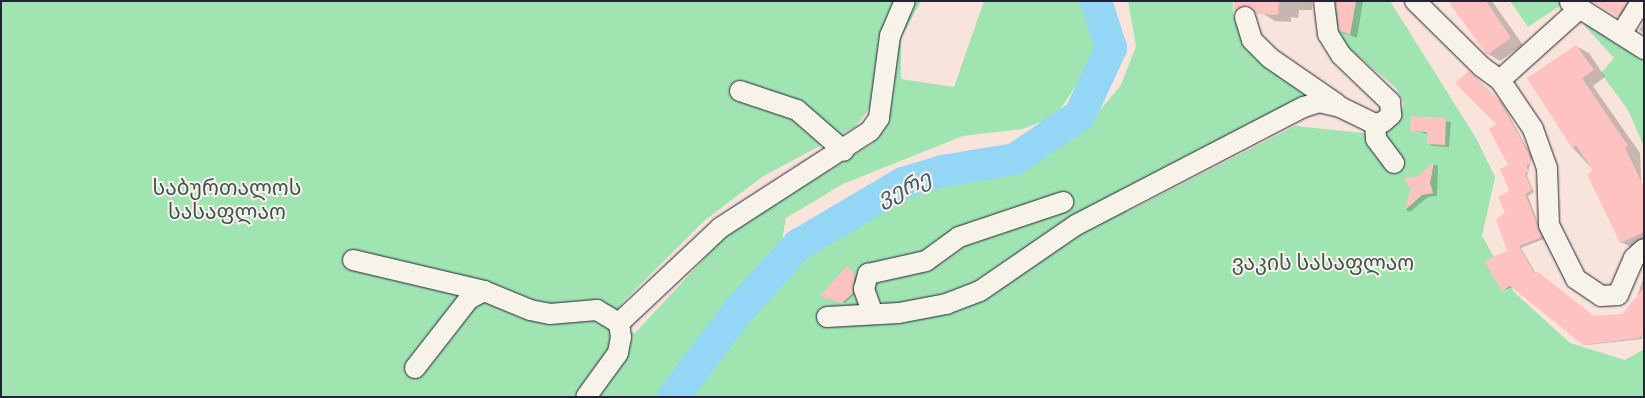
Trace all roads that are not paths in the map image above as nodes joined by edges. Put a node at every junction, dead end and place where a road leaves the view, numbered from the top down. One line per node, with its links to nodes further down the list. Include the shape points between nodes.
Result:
1 (905, 1): 13 (street, via 890,36 879,118)
2 (1324, 1): 12 (street, via 1328,34 1341,55 1390,102 1392,116)
3 (1416, 1): 9 (street, via 1482,67)
4 (1642, 1): 7 (street)
5 (1574, 5): 7 (street); 9 (street)
6 (1245, 18): 11 (street, via 1252,40 1270,58)
7 (1621, 34): 8 (street)
8 (1644, 49)
9 (1500, 80): 16 (street, via 1533,129 1547,168 1549,225 1576,278 1601,296 1618,295 1634,258)
10 (740, 92): 13 (street, via 796,110)
11 (1340, 107): 12 (street); 19 (street, via 1319,102 1076,225 980,291 946,304)
12 (1375, 124): 14 (street, via 1376,139)
13 (844, 151): 21 (street, via 720,228)
14 (1394, 163)
15 (1063, 202): 19 (street, via 959,237 926,262 868,274 864,289)
16 (1644, 249)
17 (354, 260): 18 (street)
18 (484, 291): 21 (street, via 530,310 550,314 597,310); 22 (street, via 469,299)
19 (873, 314): 20 (street)
20 (827, 317)
21 (619, 324): 23 (street, via 618,353)
22 (415, 368)
23 (586, 397)

